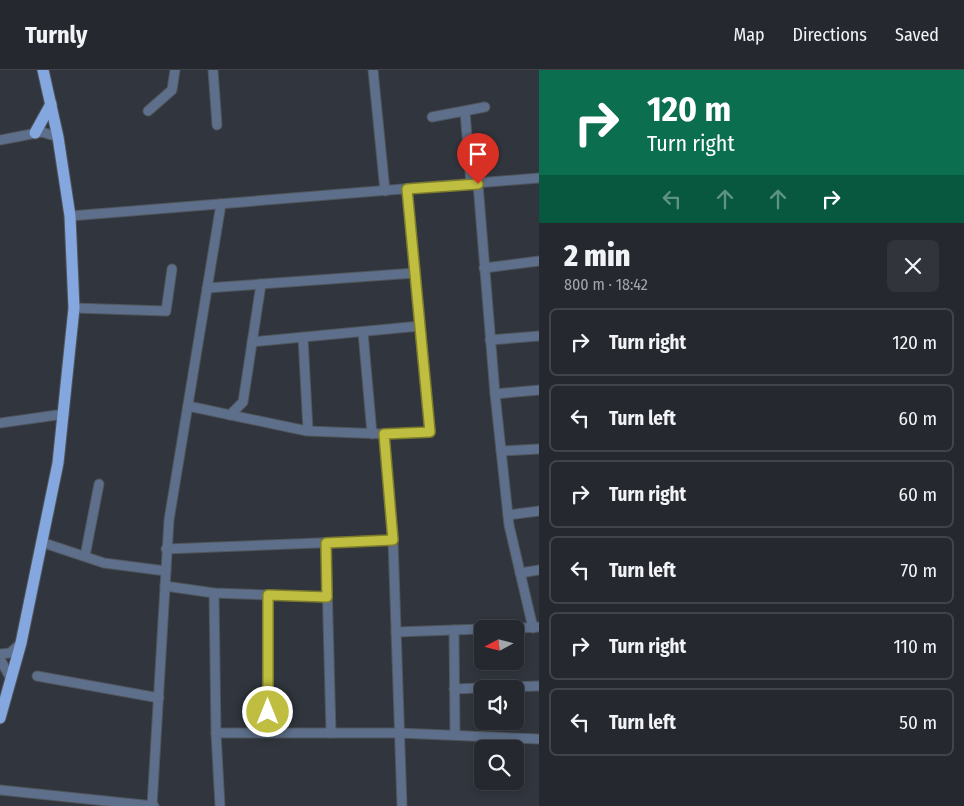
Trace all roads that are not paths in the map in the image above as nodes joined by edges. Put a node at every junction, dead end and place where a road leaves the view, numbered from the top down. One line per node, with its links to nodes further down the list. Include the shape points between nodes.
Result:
1 (43, 70): 5 (main road)
2 (175, 70): 7 (street, via 172,90)
3 (213, 70): 10 (street)
4 (372, 70): 17 (street)
5 (51, 104): 11 (main road); 12 (main road)
6 (485, 107): 8 (street)
7 (148, 111)
8 (464, 112): 9 (street); 15 (street)
9 (432, 117)
10 (217, 125)
11 (35, 133): 12 (street); 13 (street)
12 (58, 137): 19 (main road)
13 (0, 140)
14 (539, 178): 15 (street)
15 (474, 184): 16 (street); 22 (street)
16 (407, 189): 17 (street); 23 (street)
17 (385, 191): 18 (street)
18 (221, 204): 19 (street); 25 (street)
19 (70, 216): 26 (main road)
20 (539, 261): 22 (street)
21 (172, 268): 26 (street, via 166,311)
22 (484, 268): 31 (street)
23 (415, 273): 24 (street); 27 (street)
24 (262, 284): 25 (street); 32 (street)
25 (207, 288): 36 (street)
26 (74, 308): 37 (main road)
27 (420, 326): 28 (street); 43 (street, via 430,432)
28 (363, 332): 30 (street); 42 (street)
29 (539, 336): 31 (street)
30 (303, 338): 32 (street); 41 (street)
31 (490, 340): 34 (street)
32 (252, 342): 35 (street)
33 (539, 390): 34 (street)
34 (495, 394): 45 (street)
35 (242, 402): 38 (street); 39 (street)
36 (188, 406): 38 (street); 52 (street)
37 (64, 414): 40 (street); 50 (main road, via 58,463)
38 (230, 415): 39 (street)
39 (253, 420): 41 (street)
40 (0, 423)
41 (308, 430): 42 (street)
42 (372, 434): 43 (street)
43 (384, 434): 49 (street)
44 (539, 449): 45 (street)
45 (500, 451): 48 (street)
46 (98, 484): 53 (street)
47 (539, 511): 48 (street)
48 (508, 515): 56 (street)
49 (393, 540): 51 (street); 64 (street)
50 (41, 542): 53 (street); 65 (main road)
51 (326, 543): 52 (street); 60 (street)
52 (166, 549): 55 (street)
53 (85, 556): 55 (street, via 104,563)
54 (539, 570): 56 (street)
55 (166, 571): 57 (street)
56 (520, 573): 61 (street)
57 (166, 586): 58 (street); 72 (street)
58 (214, 592): 59 (street); 74 (street)
59 (268, 595): 60 (street); 75 (street)
60 (327, 597): 76 (street)
61 (536, 628)
62 (474, 629): 63 (street)
63 (454, 630): 64 (street); 71 (street)
64 (396, 632): 77 (street)
65 (21, 642): 66 (street, via 10,653); 69 (main road)
66 (0, 654)
67 (0, 659): 69 (street)
68 (37, 676): 72 (street)
69 (11, 679): 73 (main road)
70 (539, 686): 71 (street)
71 (454, 689): 78 (street)
72 (159, 698): 82 (street)
73 (0, 718)
74 (216, 732): 75 (street); 83 (street)
75 (268, 732): 76 (street)
76 (331, 733): 77 (street)
77 (399, 733): 78 (street); 84 (street)
78 (455, 736): 79 (street)
79 (539, 739)
80 (0, 790): 81 (street)
81 (78, 802): 82 (street)
82 (153, 806)
83 (220, 806)
84 (402, 806)

